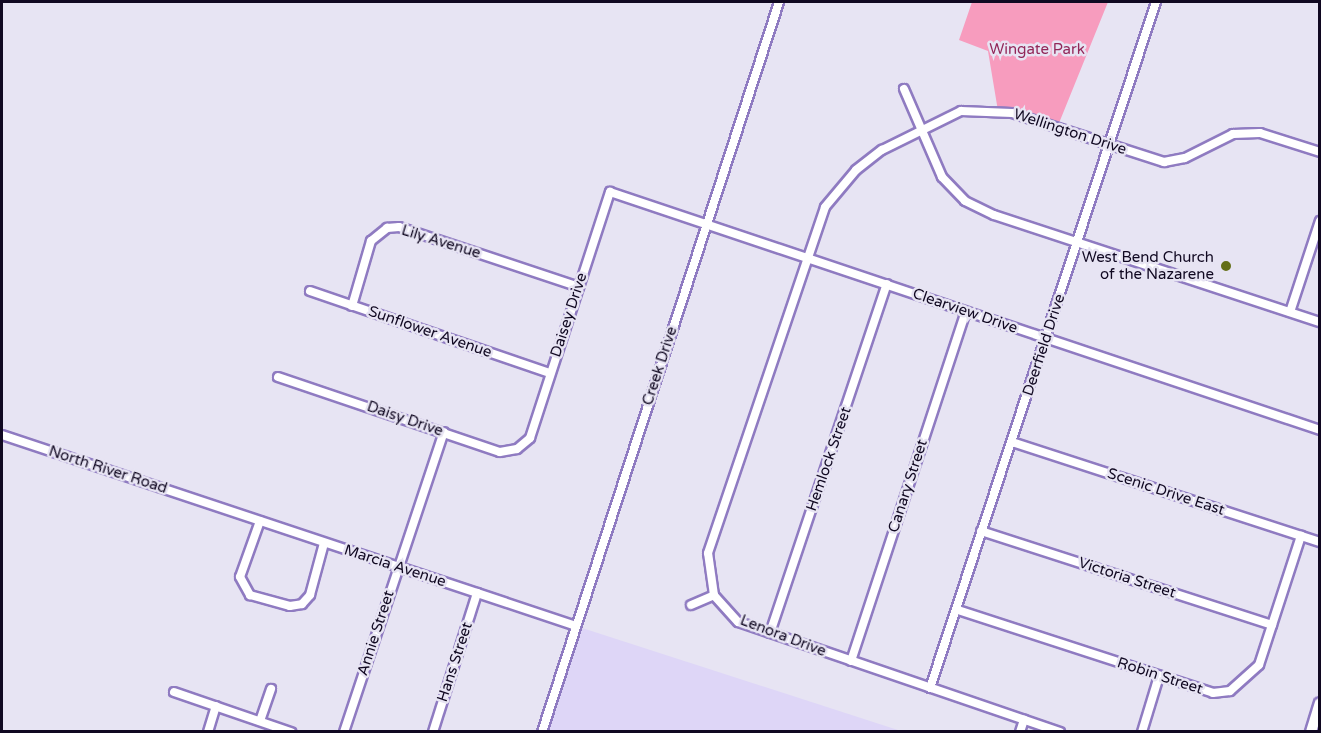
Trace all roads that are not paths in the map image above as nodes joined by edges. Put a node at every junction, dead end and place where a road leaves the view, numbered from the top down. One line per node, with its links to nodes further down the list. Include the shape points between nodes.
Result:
1 (779, 2): 9 (street, Creek Drive)
2 (1156, 2): 5 (street, Deerfield Drive)
3 (904, 89): 4 (street)
4 (922, 129): 5 (street, Wellington Drive, via 962,111 998,111); 10 (street, via 942,177 964,201 994,215); 11 (street, Wellington Drive, via 882,150 856,170 825,207)
5 (1109, 145): 6 (street, Wellington Drive, via 1164,162 1176,161 1233,134 1260,132); 10 (street, Deerfield Drive)
6 (1320, 152)
7 (610, 192): 9 (street, Clearview Drive); 13 (street, Daisey Drive)
8 (1320, 221): 17 (street)
9 (706, 224): 11 (street, Clearview Drive); 39 (street, Creek Drive)
10 (1079, 241): 17 (street); 19 (street, Deerfield Drive)
11 (806, 257): 12 (street, Clearview Drive); 35 (street, via 708,553)
12 (887, 284): 16 (street, Clearview Drive); 40 (street, Hemlock Street)
13 (579, 287): 15 (street, Lily Avenue, via 399,227 387,228 371,241); 20 (street, Daisey Drive)
14 (310, 291): 15 (street, Sunflower Avenue)
15 (352, 306): 20 (street, Sunflower Avenue)
16 (966, 312): 19 (street, Clearview Drive); 41 (street, Canary Street)
17 (1290, 312): 18 (street)
18 (1320, 322)
19 (1046, 338): 22 (street, Clearview Drive); 26 (street, Deerfield Drive)
20 (550, 373): 25 (street, Daisey Drive)
21 (278, 377): 23 (street, Daisy Drive)
22 (1320, 430)
23 (444, 432): 25 (street, Daisy Drive, via 500,452 517,449); 33 (street, Annie Street)
24 (2, 435): 27 (street, North River Road)
25 (530, 438)
26 (1012, 442): 29 (street, Deerfield Drive); 30 (street, Scenic Drive East)
27 (214, 505): 28 (street, Marcia Avenue)
28 (260, 521): 32 (street, Marcia Avenue); 32 (street, via 240,577 250,595 290,606 302,604 310,595)
29 (981, 531): 37 (street, Deerfield Drive); 38 (street, Victoria Street)
30 (1301, 536): 31 (street, Scenic Drive East); 38 (street, Robin Street)
31 (1320, 542)
32 (324, 543): 33 (street, Marcia Avenue)
33 (398, 567): 34 (street, Marcia Avenue); 52 (street, Annie Street)
34 (477, 593): 39 (street, Marcia Avenue); 53 (street, Hans Street)
35 (714, 595): 36 (street); 40 (street, Lenora Drive, via 738,622)
36 (691, 605)
37 (958, 610): 42 (street, Robin Street); 43 (street, Deerfield Drive)
38 (1272, 625): 42 (street, Robin Street, via 1259,665 1230,691 1213,693)
39 (576, 626): 54 (street, Creek Drive)
40 (770, 633): 41 (street, Lenora Drive)
41 (850, 661): 43 (street, Lenora Drive)
42 (1159, 676): 57 (street)
43 (930, 688): 48 (street, Lenora Drive)
44 (271, 689): 49 (street)
45 (174, 692): 47 (street)
46 (1320, 703): 58 (main road)
47 (216, 706): 49 (street); 50 (street)
48 (1024, 720): 55 (street); 56 (street, Lenora Drive)
49 (260, 721): 51 (street)
50 (208, 732)
51 (291, 732)
52 (344, 732)
53 (433, 732)
54 (542, 732)
55 (1020, 732)
56 (1060, 732)
57 (1142, 732)
58 (1311, 732)

